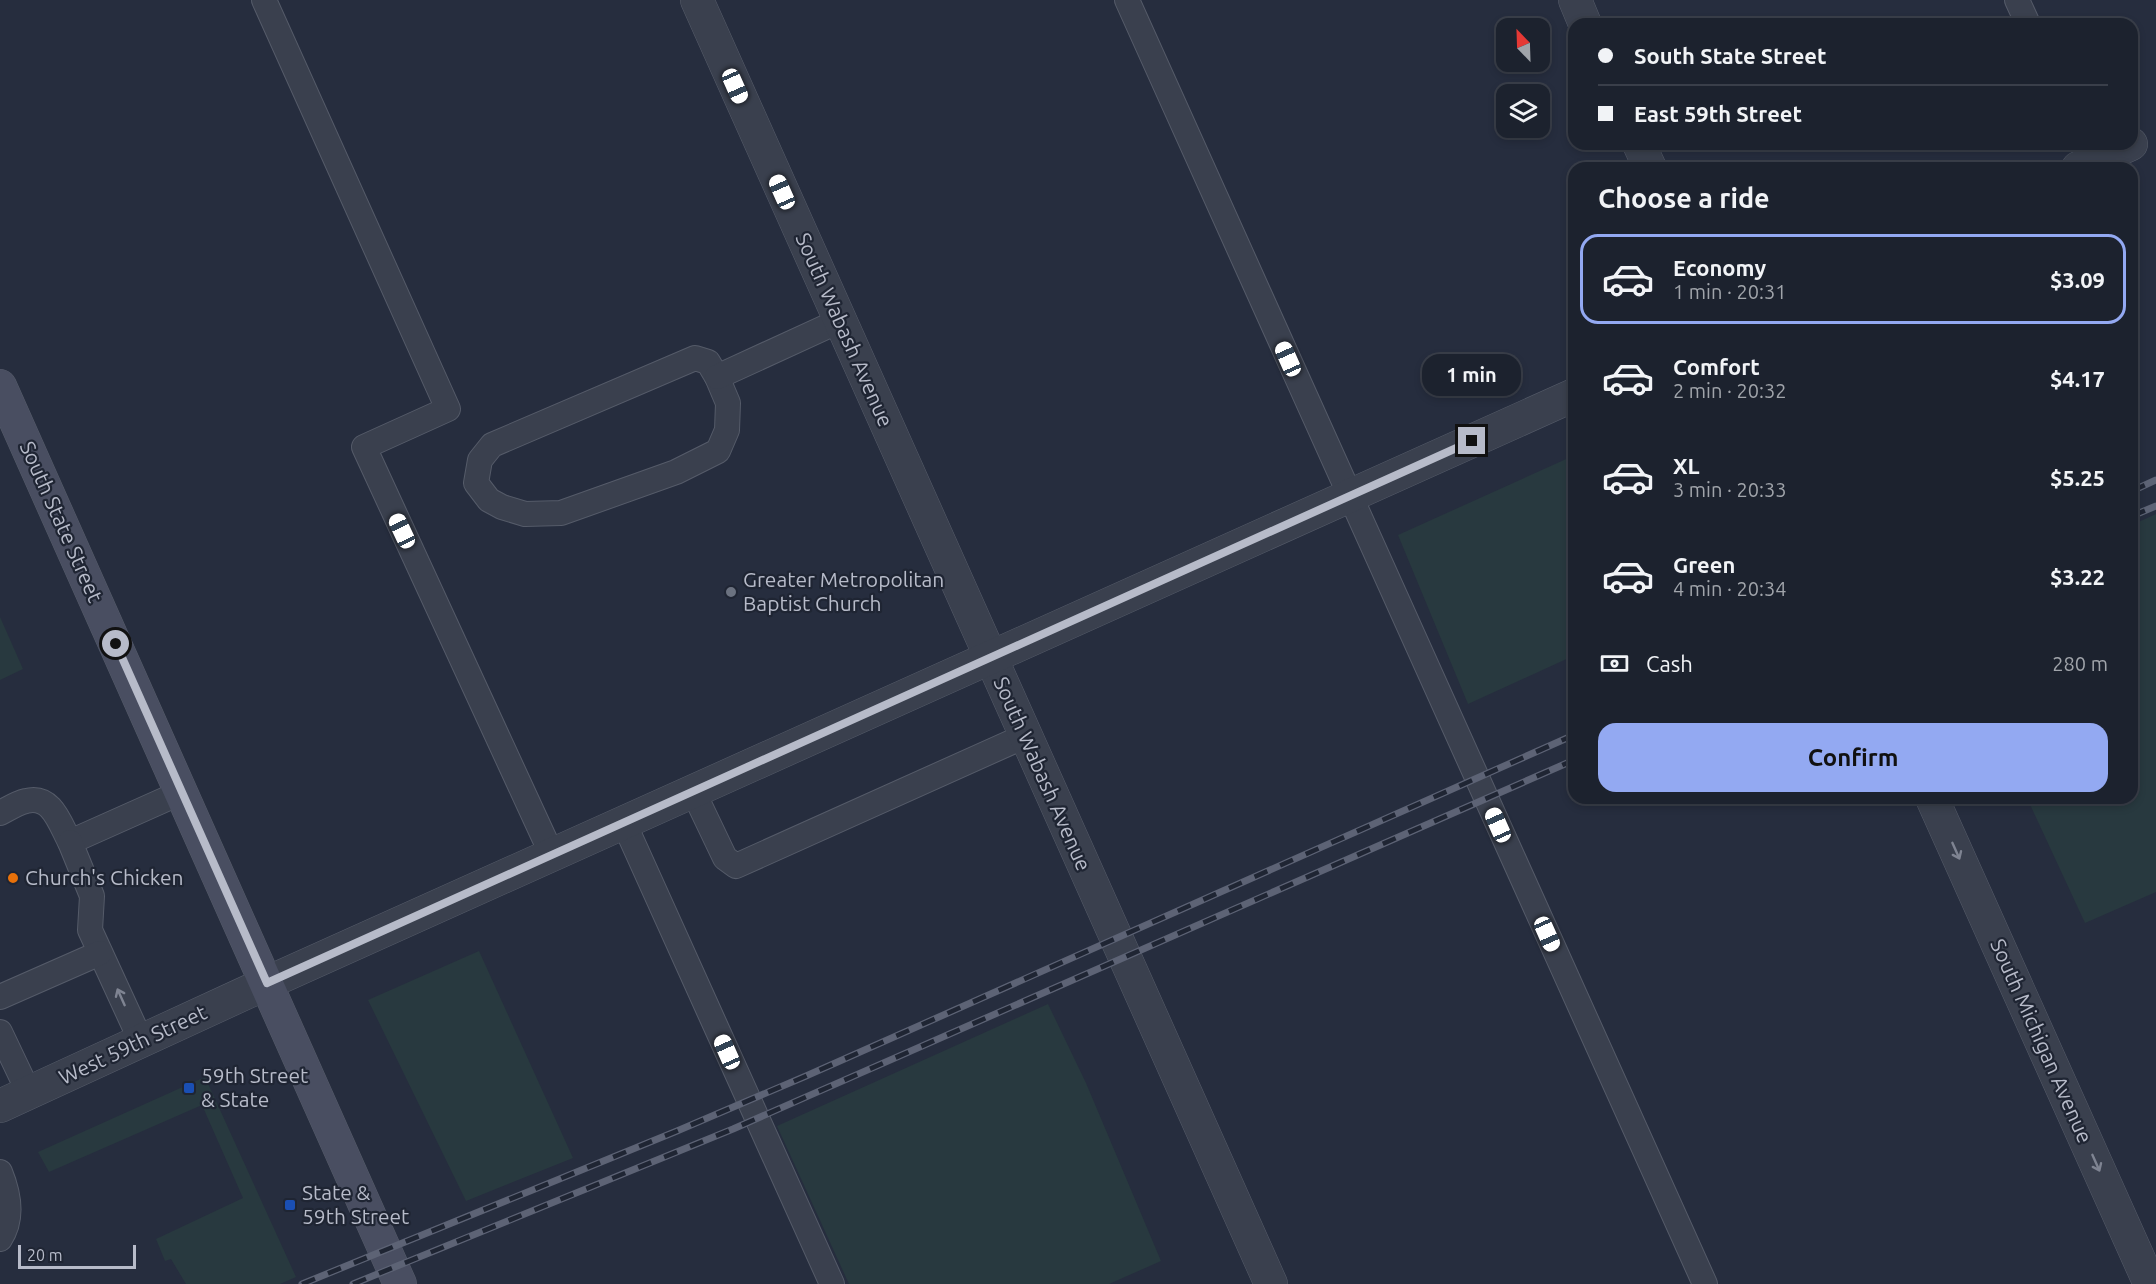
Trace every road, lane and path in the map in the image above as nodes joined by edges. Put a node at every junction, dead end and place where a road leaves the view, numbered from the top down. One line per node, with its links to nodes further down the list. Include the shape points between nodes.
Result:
1 (264, 0): 25 (lane, via 448,409 364,447)
2 (697, 0): 12 (street, South Wabash Avenue)
3 (1127, 0): 16 (lane)
4 (1575, 0): 6 (street)
5 (2017, 0): 7 (lane)
6 (1582, 18)
7 (2025, 18)
8 (2156, 133): 9 (street)
9 (2138, 141)
10 (2110, 150): 11 (street)
11 (2083, 158)
12 (839, 321): 13 (lane); 17 (street, South Wabash Avenue)
13 (717, 377): 13 (lane, via 708,362 695,358 502,440 492,445 480,460 476,483 489,500 502,507 525,514 561,513 676,472 718,451 727,430 728,403)
14 (0, 386): 20 (main road, South State Street)
15 (1568, 398): 16 (street, West 59th Street)
16 (1349, 496): 17 (street, West 59th Street); 37 (lane)
17 (989, 658): 18 (street, South Wabash Avenue); 19 (street, West 59th Street)
18 (1025, 736): 19 (lane, via 736,866 725,858); 36 (street, South Wabash Avenue)
19 (693, 791): 23 (street, West 59th Street)
20 (182, 792): 24 (lane); 27 (main road, South State Street)
21 (1935, 804): 38 (street, South Michigan Avenue, one-way to 38)
22 (0, 813): 24 (lane, via 26,801 40,800 51,806)
23 (624, 823): 25 (street, West 59th Street); 35 (lane)
24 (70, 842): 26 (lane, via 92,896 90,930)
25 (552, 855): 27 (street, West 59th Street)
26 (100, 953): 28 (lane); 30 (lane, one-way to 26)
27 (267, 983): 30 (street, West 59th Street); 34 (main road, South State Street)
28 (0, 997)
29 (0, 1032): 31 (lane)
30 (141, 1041): 31 (street, West 59th Street)
31 (9, 1097)
32 (0, 1172): 33 (lane, via 10,1211)
33 (0, 1239)
34 (400, 1284)
35 (832, 1284)
36 (1271, 1284)
37 (1705, 1284)
38 (2150, 1284)

